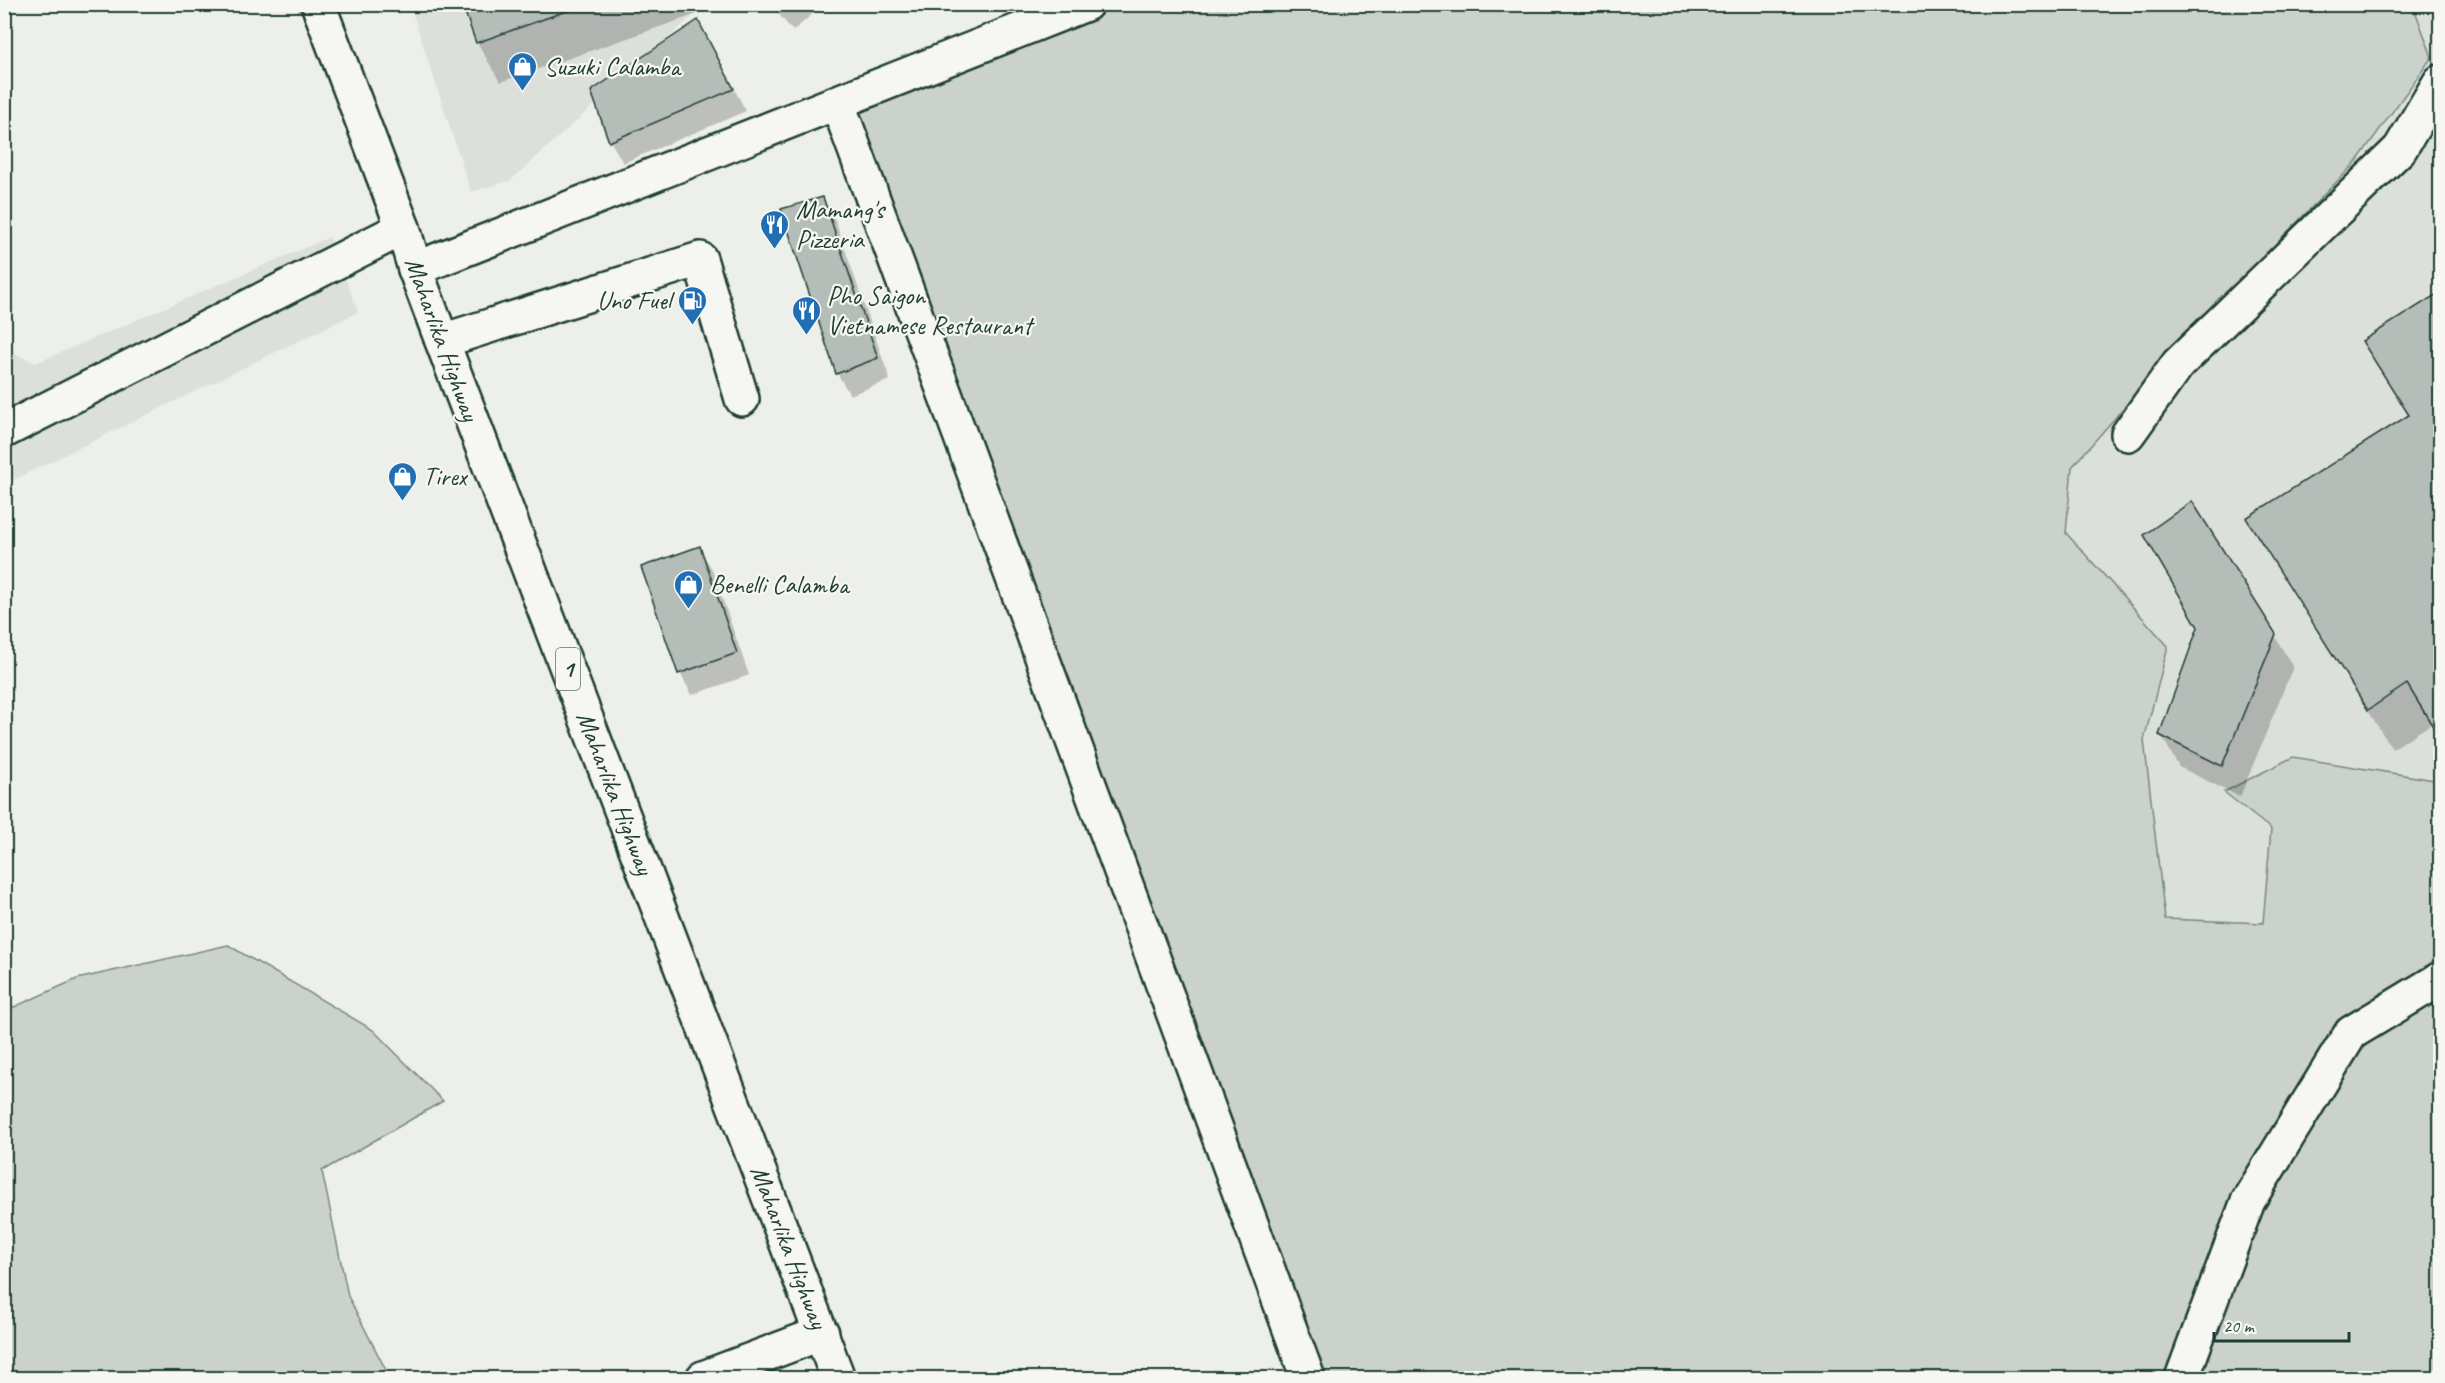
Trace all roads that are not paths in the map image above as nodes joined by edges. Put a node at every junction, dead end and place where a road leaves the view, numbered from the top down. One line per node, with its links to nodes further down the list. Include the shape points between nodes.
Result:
1 (318, 4): 5 (main road, Maharlika Highway / 1)
2 (1086, 4): 4 (main road)
3 (2440, 82): 10 (main road, via 2400,149 2178,364)
4 (838, 104): 6 (main road); 15 (main road)
5 (403, 228): 6 (main road, Maharlika Highway / 1); 9 (main road)
6 (415, 269): 7 (main road, Maharlika Highway / 1)
7 (442, 341): 8 (main road, via 699,259); 12 (main road, Maharlika Highway / 1)
8 (742, 399)
9 (4, 431)
10 (2128, 434)
11 (2440, 979): 16 (main road, via 2351,1033 2248,1201)
12 (822, 1333): 13 (main road); 14 (main road, Maharlika Highway / 1)
13 (703, 1378)
14 (838, 1378)
15 (1308, 1378)
16 (2182, 1378)

